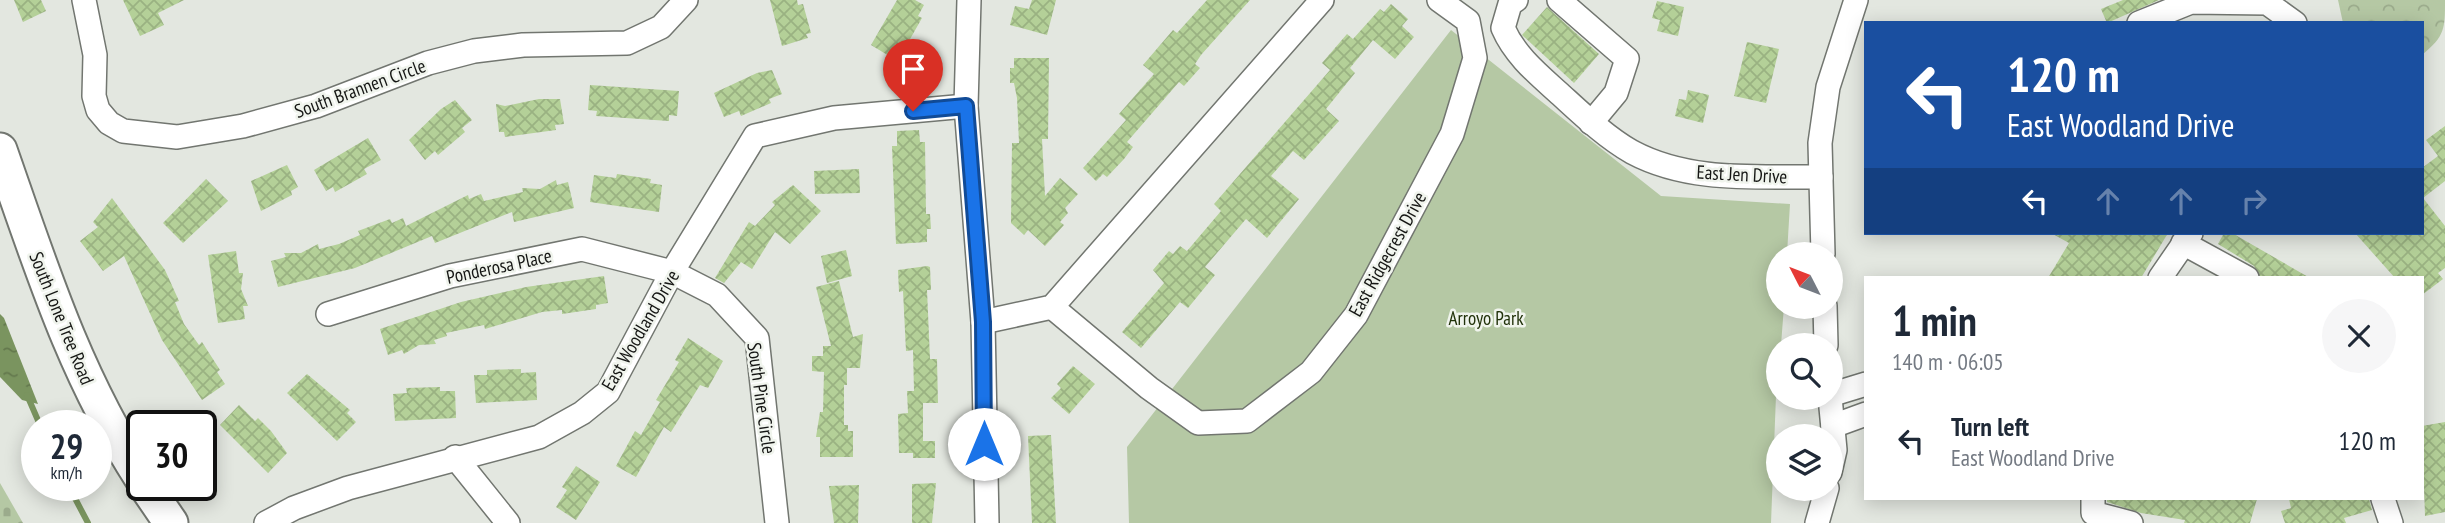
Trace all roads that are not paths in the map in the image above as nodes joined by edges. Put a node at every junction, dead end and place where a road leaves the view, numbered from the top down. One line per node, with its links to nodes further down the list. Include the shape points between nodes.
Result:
1 (84, 0): 2 (street, South Brannen Circle, via 95,55 98,110 123,131 177,137 243,126 316,106 428,63 474,51 627,43 661,27)
2 (686, 0)
3 (969, 0): 12 (street)
4 (1322, 0): 21 (street)
5 (1439, 0): 21 (street, East Ridgecrest Drive, via 1468,21 1475,58 1452,134 1356,315 1311,372 1247,421 1198,423)
6 (1516, 0): 13 (street, East Jen Drive, via 1510,4 1503,27 1514,50)
7 (1559, 0): 13 (street, via 1627,59 1616,93)
8 (1856, 0): 15 (street, via 1828,87 1820,143)
9 (2191, 1): 10 (street); 11 (street, via 2267,3)
10 (2144, 21)
11 (2292, 21)
12 (966, 106): 18 (street, East Woodland Drive, via 834,118 755,136); 23 (street)
13 (1591, 123): 15 (street, East Jen Drive, via 1633,152 1706,176)
14 (0, 150): 28 (main road, South Lone Tree Road, via 71,350)
15 (1821, 177): 17 (street)
16 (2187, 238): 19 (street); 20 (street)
17 (1823, 242)
18 (672, 272): 22 (street, Ponderosa Place, via 582,249 450,276); 29 (street, East Woodland Drive, via 608,392 582,414 538,437); 37 (street, South Pine Circle, via 717,295 757,338)
19 (2161, 276)
20 (2244, 276)
21 (1052, 307): 23 (street)
22 (328, 314)
23 (983, 322): 38 (street)
24 (1864, 385): 25 (street)
25 (1843, 392)
26 (1864, 415): 27 (street)
27 (1838, 424)
28 (126, 452)
29 (455, 457): 35 (street, East Woodland Drive, via 348,488); 36 (street)
30 (2093, 500): 40 (street, via 2093,513)
31 (2383, 500): 41 (street)
32 (156, 501): 34 (main road)
33 (1823, 501): 39 (street)
34 (171, 523)
35 (267, 523)
36 (508, 523)
37 (777, 523)
38 (987, 523)
39 (1817, 523)
40 (2131, 523)
41 (2391, 523)

